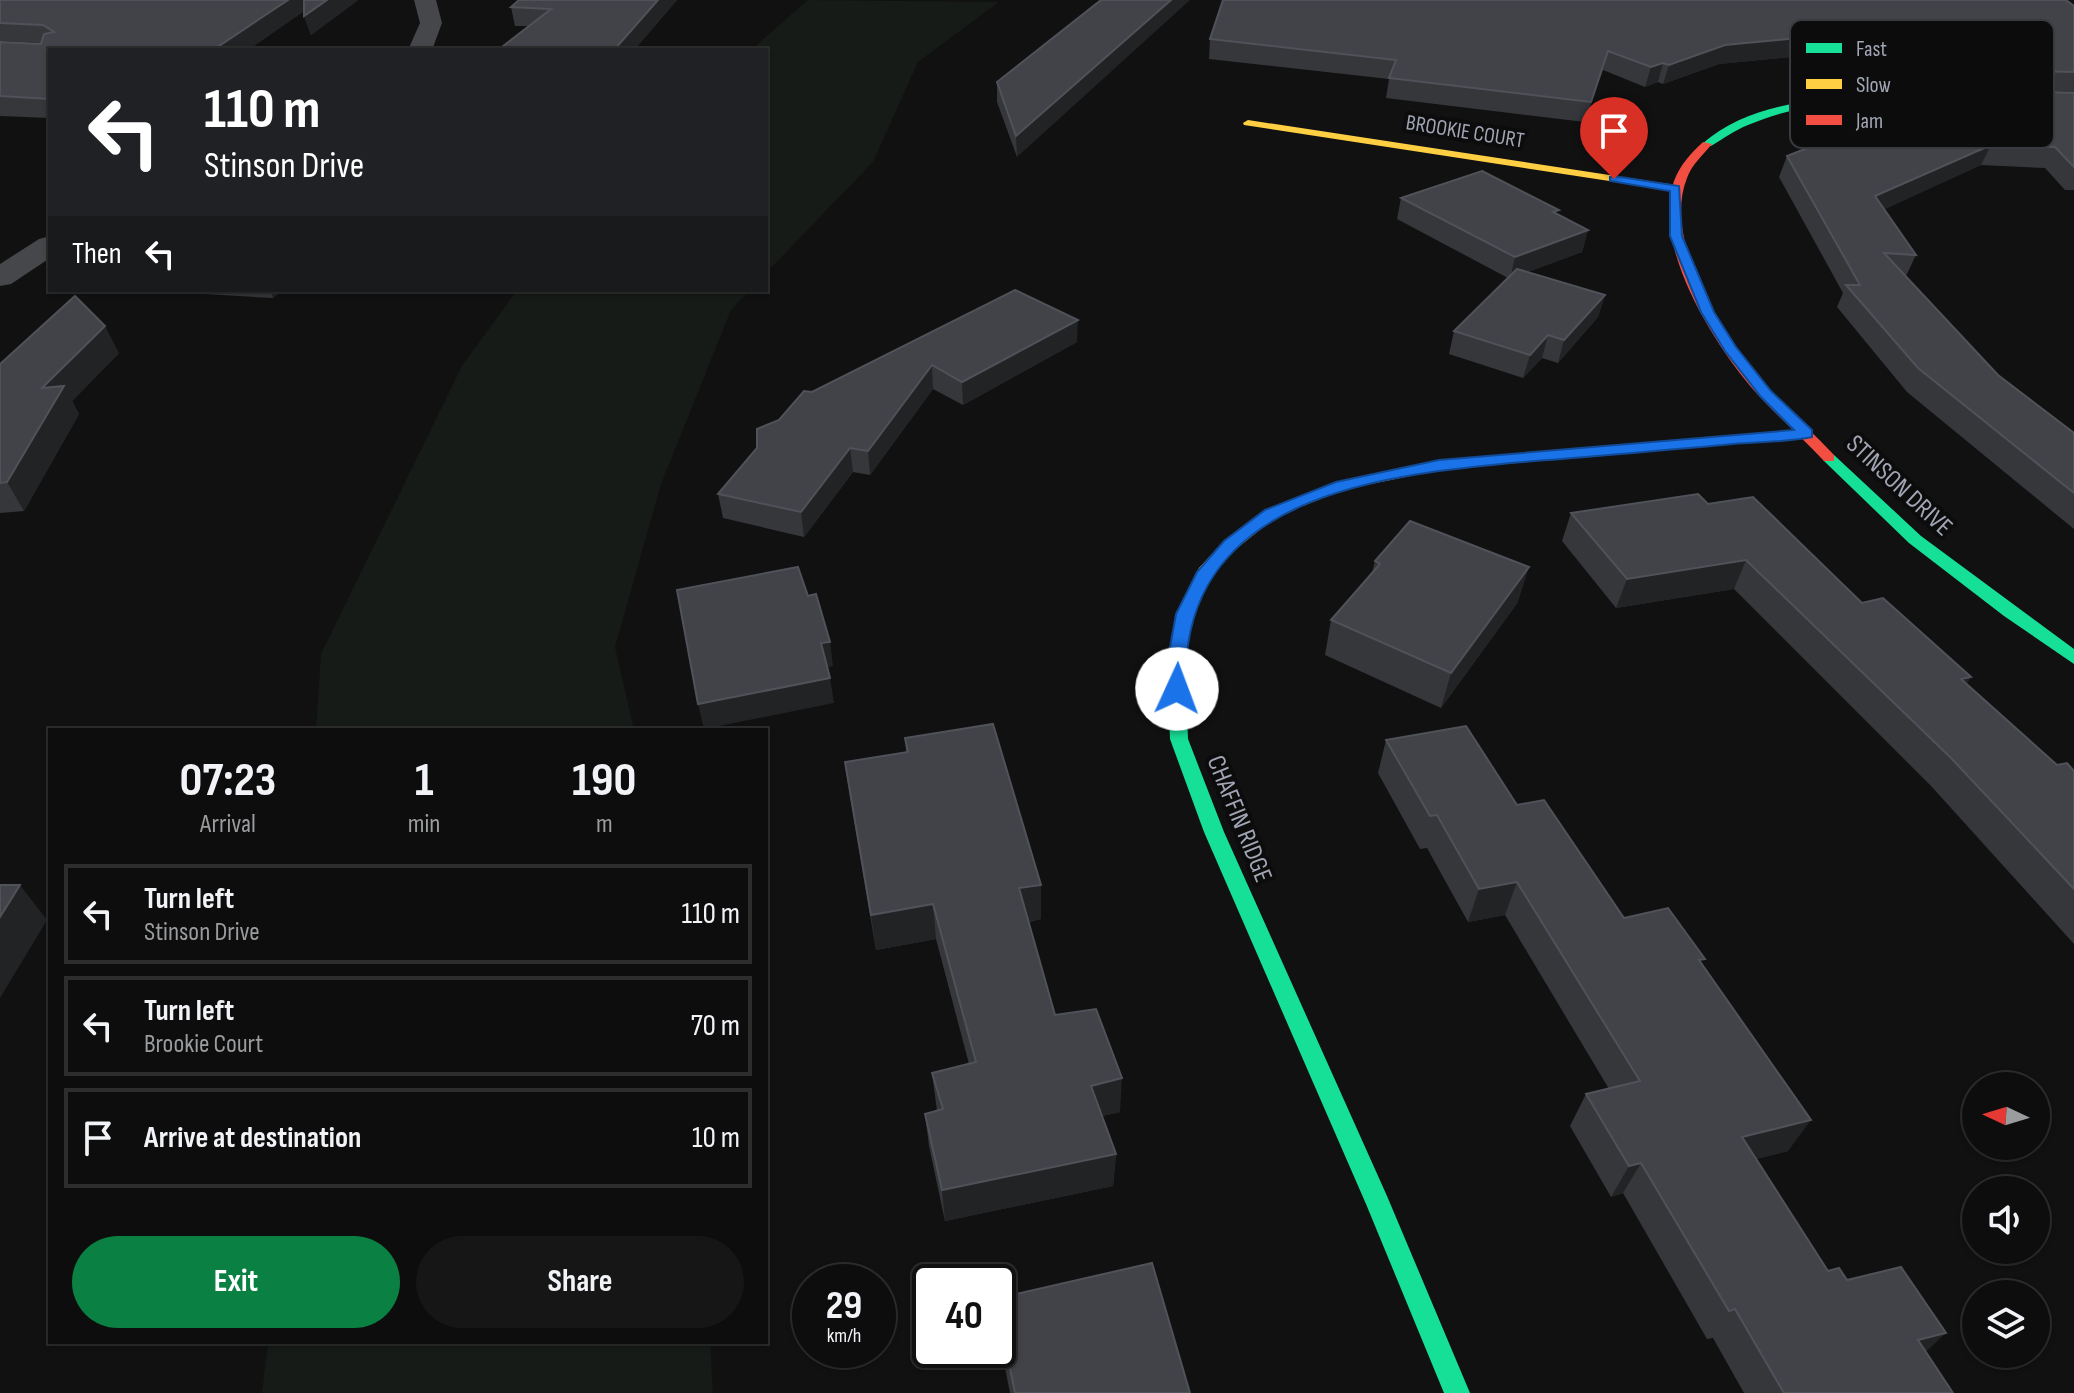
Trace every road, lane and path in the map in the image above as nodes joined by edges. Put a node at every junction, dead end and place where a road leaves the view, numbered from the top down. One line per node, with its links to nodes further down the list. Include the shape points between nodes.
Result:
1 (425, 0): 2 (street, via 431,23)
2 (421, 48)
3 (2054, 101): 4 (street)
4 (2074, 102)
5 (1790, 109): 7 (street, via 1729,129 1702,147 1685,165)
6 (1248, 123): 7 (street, BROOKIE COURT)
7 (1675, 188): 10 (street, STINSON DRIVE, via 1676,236 1708,312 1766,394)
8 (48, 246): 9 (street)
9 (0, 277)
10 (1806, 433): 11 (street, STINSON DRIVE, via 1859,490 1930,552); 12 (street, CHAFFIN RIDGE, via 1439,465 1342,485 1271,513 1230,545 1205,572 1185,614 1176,664 1179,739 1214,832)
11 (2074, 658)
12 (1457, 1393)

